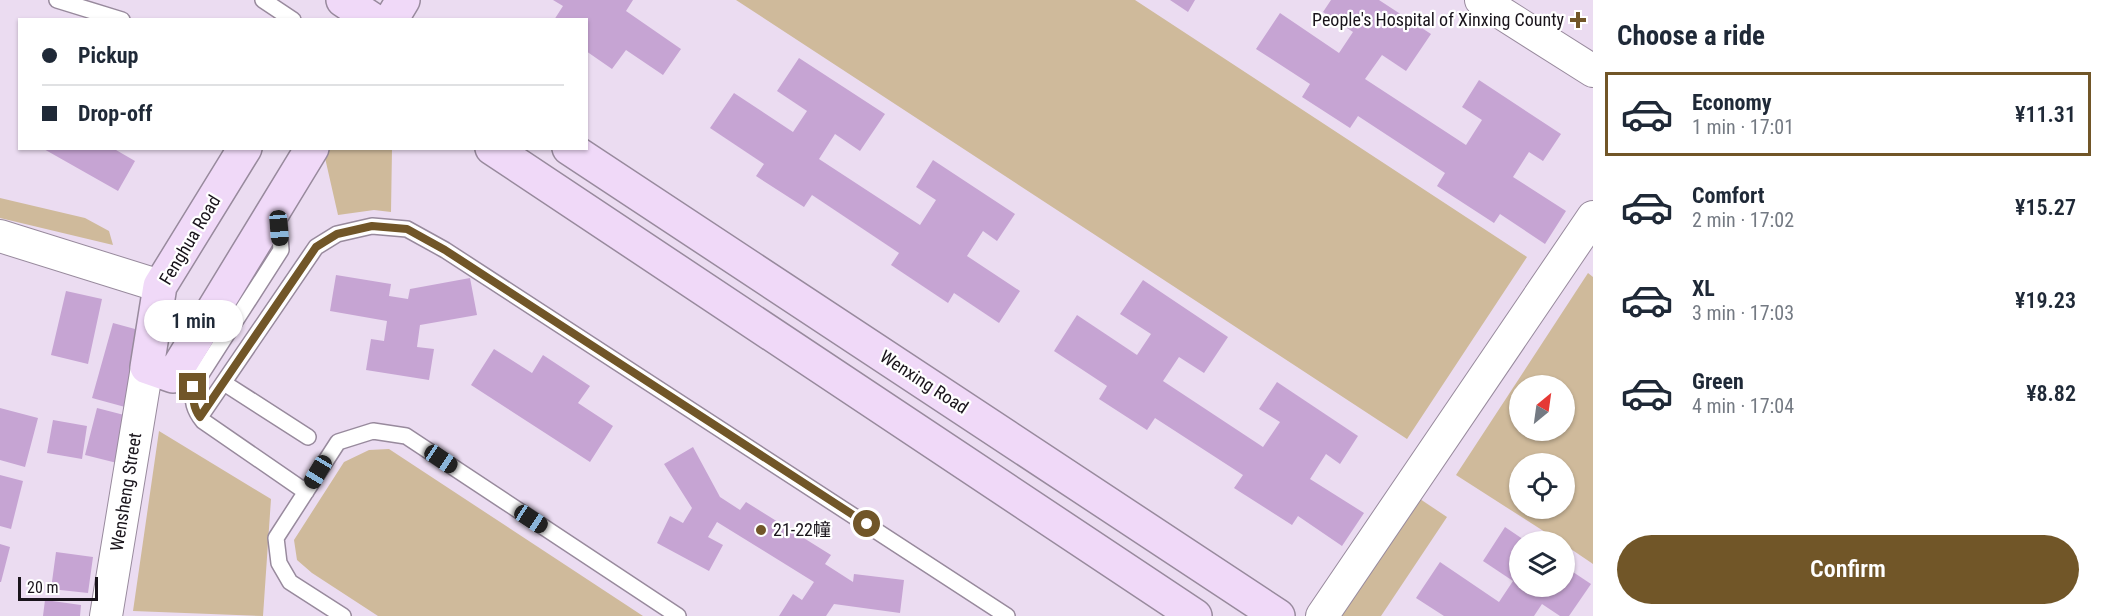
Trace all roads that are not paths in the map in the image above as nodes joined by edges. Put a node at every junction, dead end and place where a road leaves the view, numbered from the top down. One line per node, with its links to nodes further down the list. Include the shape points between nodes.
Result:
1 (57, 0): 7 (lane)
2 (263, 0): 8 (lane)
3 (337, 0): 9 (street)
4 (343, 0): 10 (street)
5 (403, 0): 11 (street)
6 (1481, 0): 12 (street)
7 (116, 18)
8 (290, 18)
9 (326, 18)
10 (370, 18)
11 (392, 18)
12 (1593, 71)
13 (244, 150): 20 (street, Fenghua Road)
14 (311, 150): 17 (street)
15 (495, 150): 30 (street)
16 (572, 150): 31 (street, Wenxing Road)
17 (277, 205): 21 (street, via 173,376); 23 (lane, via 281,250 193,387 192,400)
18 (1593, 217): 32 (street)
19 (0, 236): 20 (street)
20 (160, 286): 21 (street, Fenghua Road)
21 (147, 367): 26 (street, Wensheng Street)
22 (224, 383): 23 (lane); 24 (lane); 29 (lane, via 316,247 337,234 372,226 407,229 455,256)
23 (200, 417): 25 (lane)
24 (308, 437)
25 (306, 492): 27 (lane, via 276,538 279,563 290,582); 28 (lane, via 338,442 374,431 406,436)
26 (106, 616)
27 (343, 616)
28 (678, 616)
29 (1007, 616)
30 (1195, 616)
31 (1278, 616)
32 (1322, 616)

